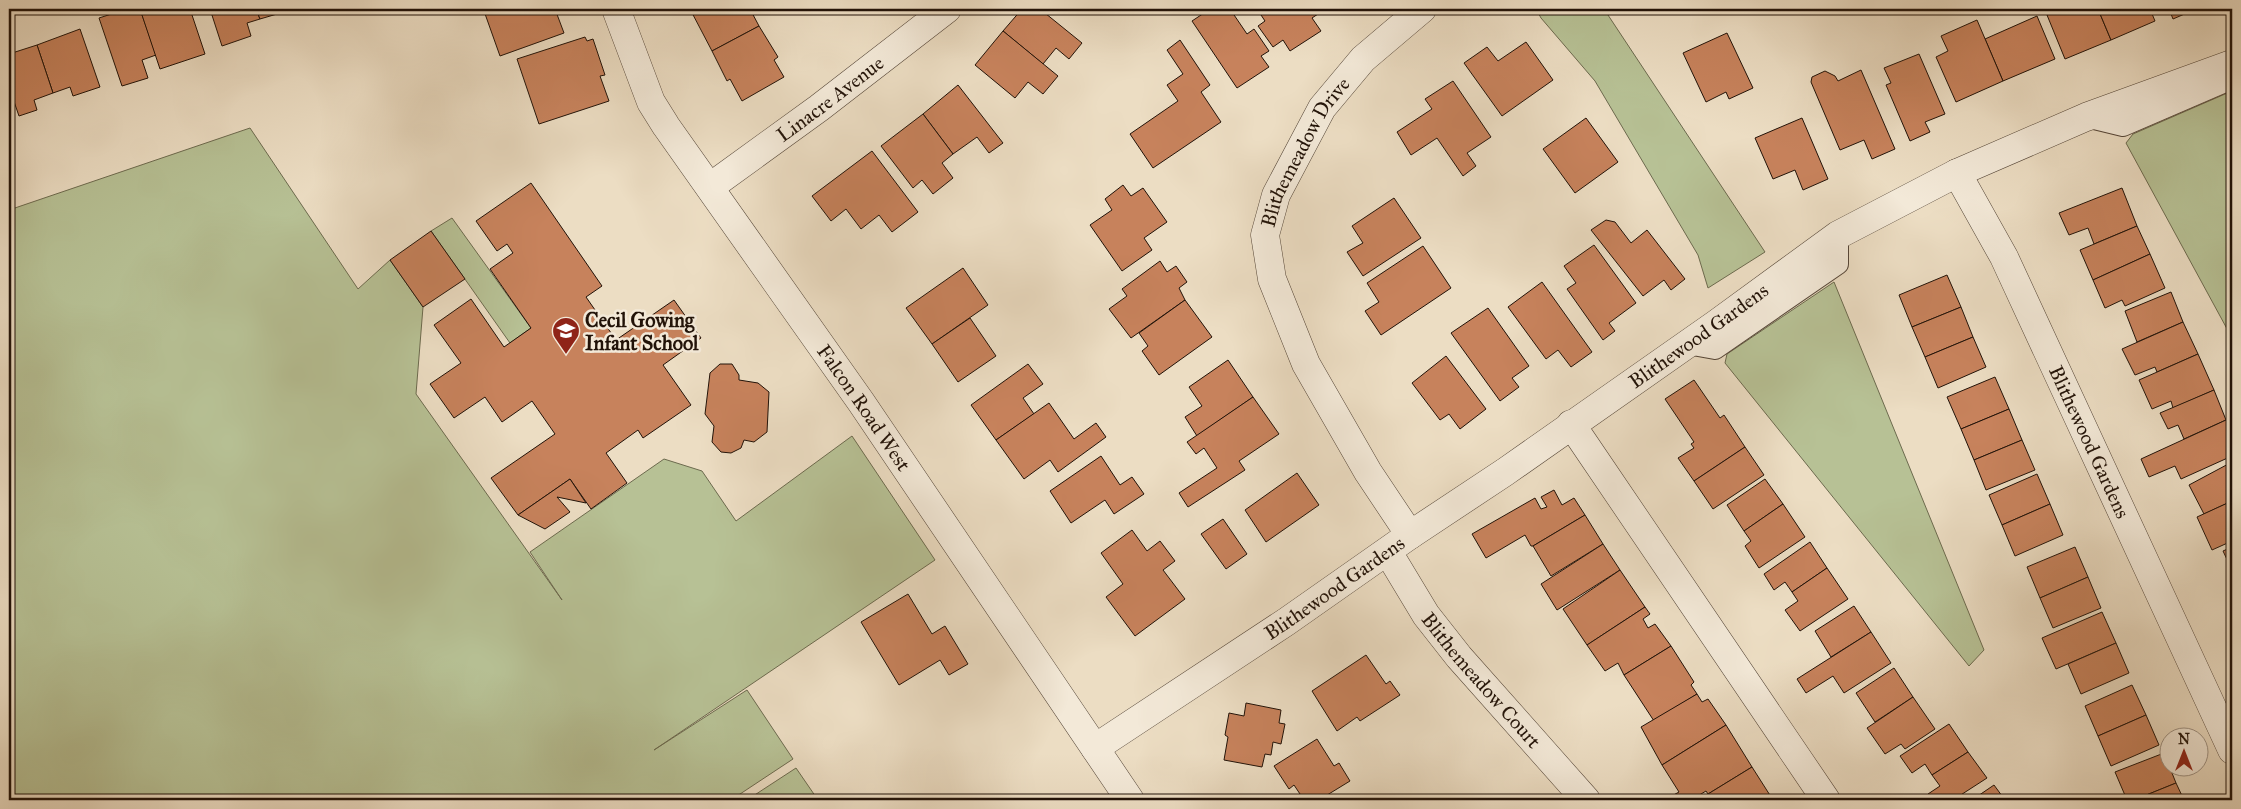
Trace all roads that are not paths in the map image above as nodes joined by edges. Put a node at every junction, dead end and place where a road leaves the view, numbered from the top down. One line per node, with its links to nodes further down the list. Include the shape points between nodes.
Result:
1 (616, 9): 8 (street, Falcon Road West, via 651,102)
2 (947, 9): 8 (street, Linacre Avenue)
3 (1422, 9): 10 (street, Blithemeadow Drive, via 1363,59 1322,108 1276,195 1265,235 1272,278 1306,364 1368,472)
4 (2232, 64): 6 (street, Blithewood Gardens)
5 (2232, 79): 6 (lane, via 2123,126)
6 (2086, 117): 7 (street, Blithewood Gardens)
7 (1957, 173): 9 (street, Blithewood Gardens, via 1838,235); 12 (street, Blithewood Gardens, via 2004,257)
8 (710, 187): 13 (street, Falcon Road West, via 867,410)
9 (1571, 424): 10 (street, Blithewood Gardens); 17 (street)
10 (1410, 535): 11 (street, Blithewood Gardens)
11 (1388, 552): 13 (street, Blithewood Gardens); 16 (street, Blithemeadow Court, via 1426,615 1458,657)
12 (2224, 711): 14 (street, Blithewood Gardens)
13 (1095, 748): 15 (street, Falcon Road West)
14 (2232, 750)
15 (1130, 800)
16 (1586, 800)
17 (1826, 800)

